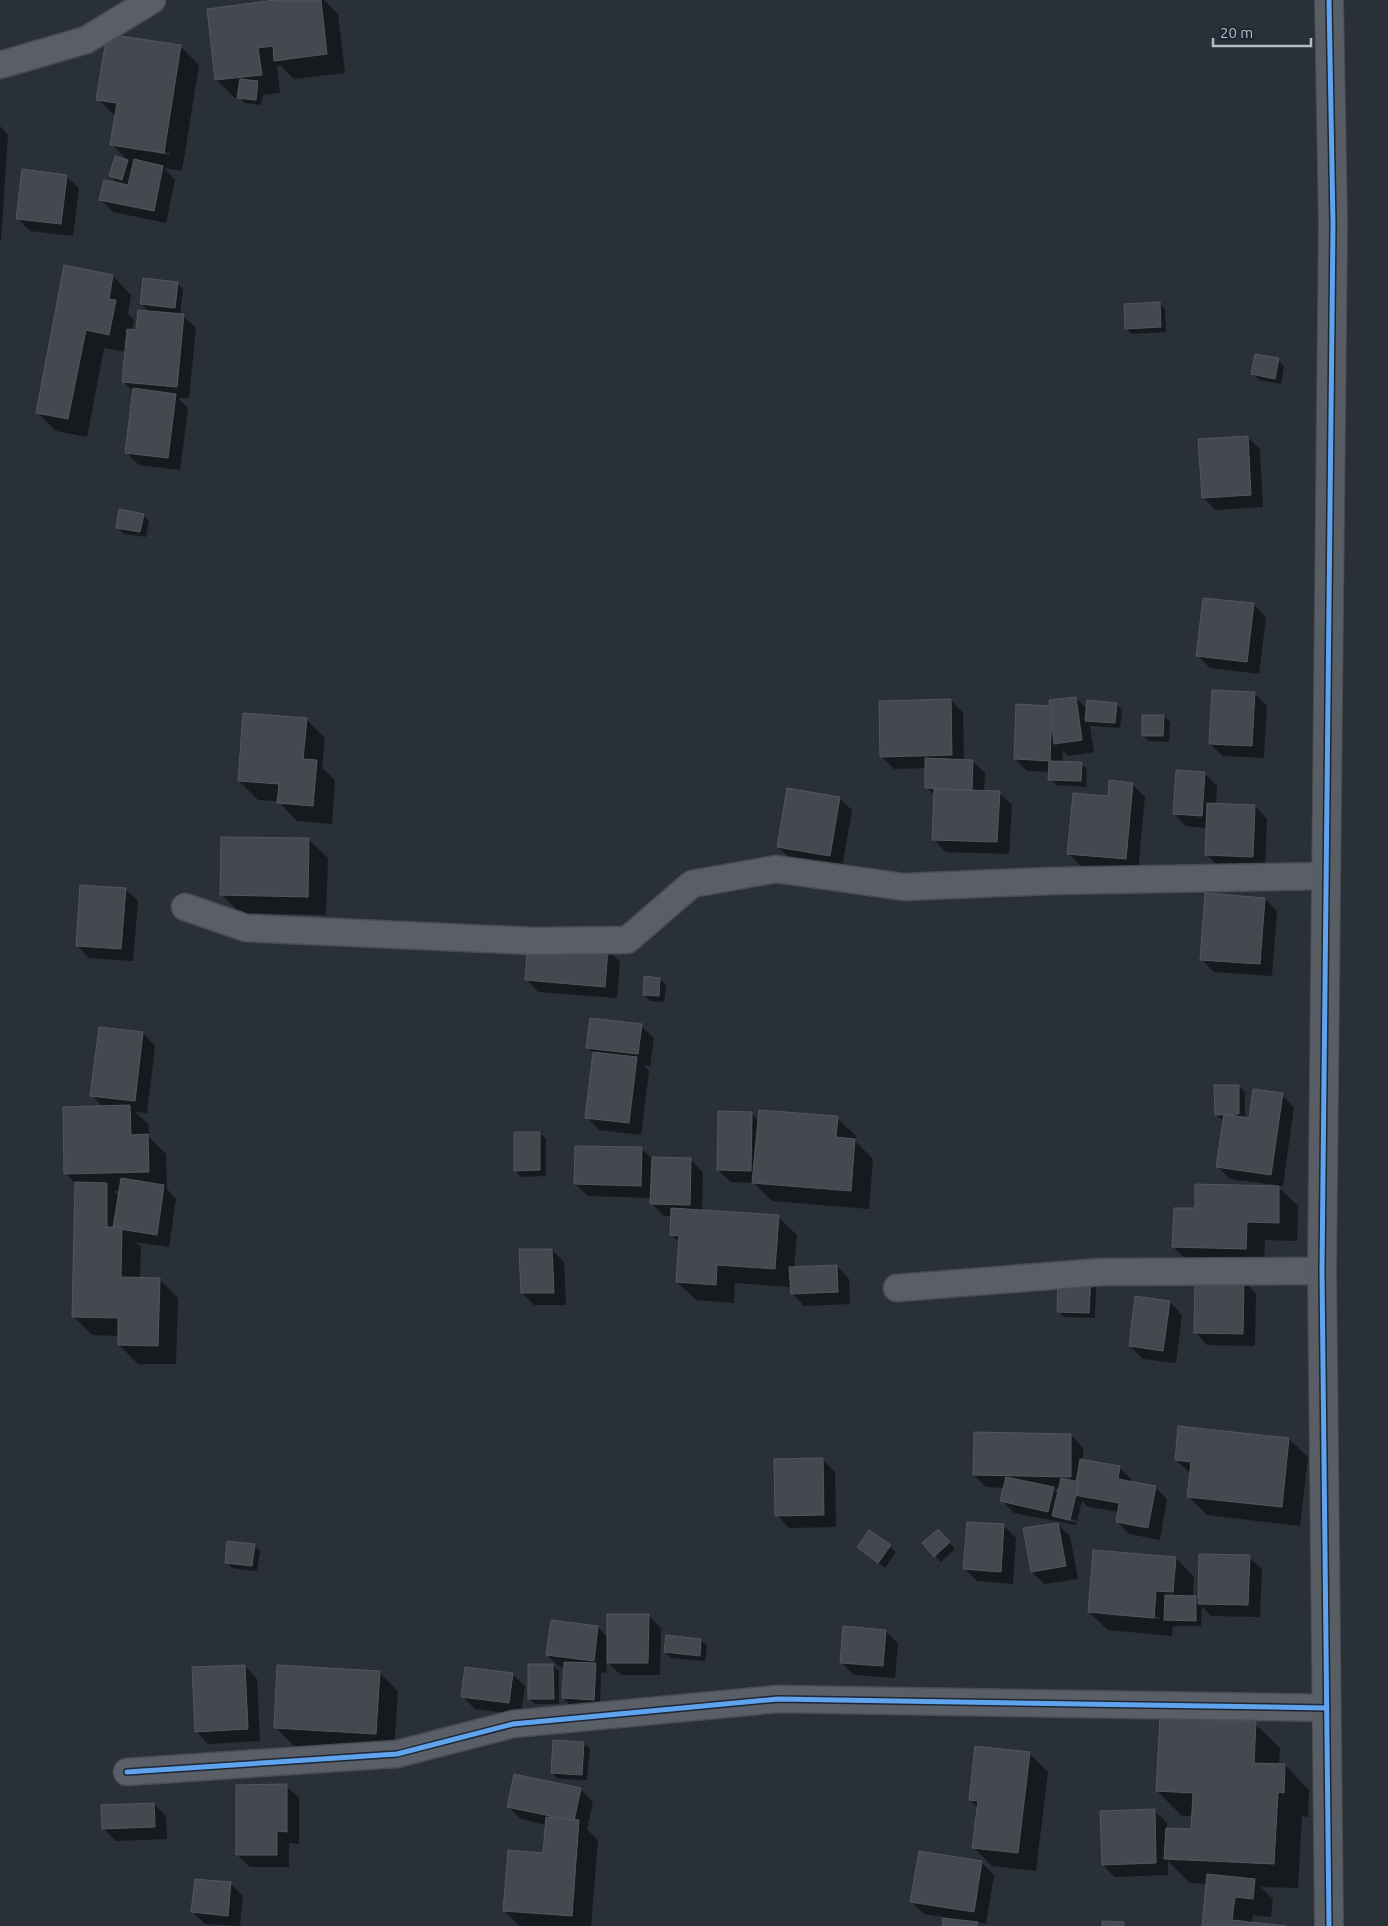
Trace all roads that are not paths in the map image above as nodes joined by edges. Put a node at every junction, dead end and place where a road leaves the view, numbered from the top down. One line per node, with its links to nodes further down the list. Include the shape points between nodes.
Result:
1 (152, 0): 3 (street, via 86,40)
2 (1329, 0): 4 (street, via 1333,224)
3 (0, 65)
4 (1326, 876): 5 (street, via 904,887 776,869 692,884 627,940 533,941 246,928); 6 (street)
5 (185, 907)
6 (1322, 1271): 7 (street, via 1101,1272); 8 (street)
7 (897, 1288)
8 (1327, 1708): 9 (street, via 778,1699 513,1724 397,1754); 10 (street)
9 (127, 1772)
10 (1329, 1926)

